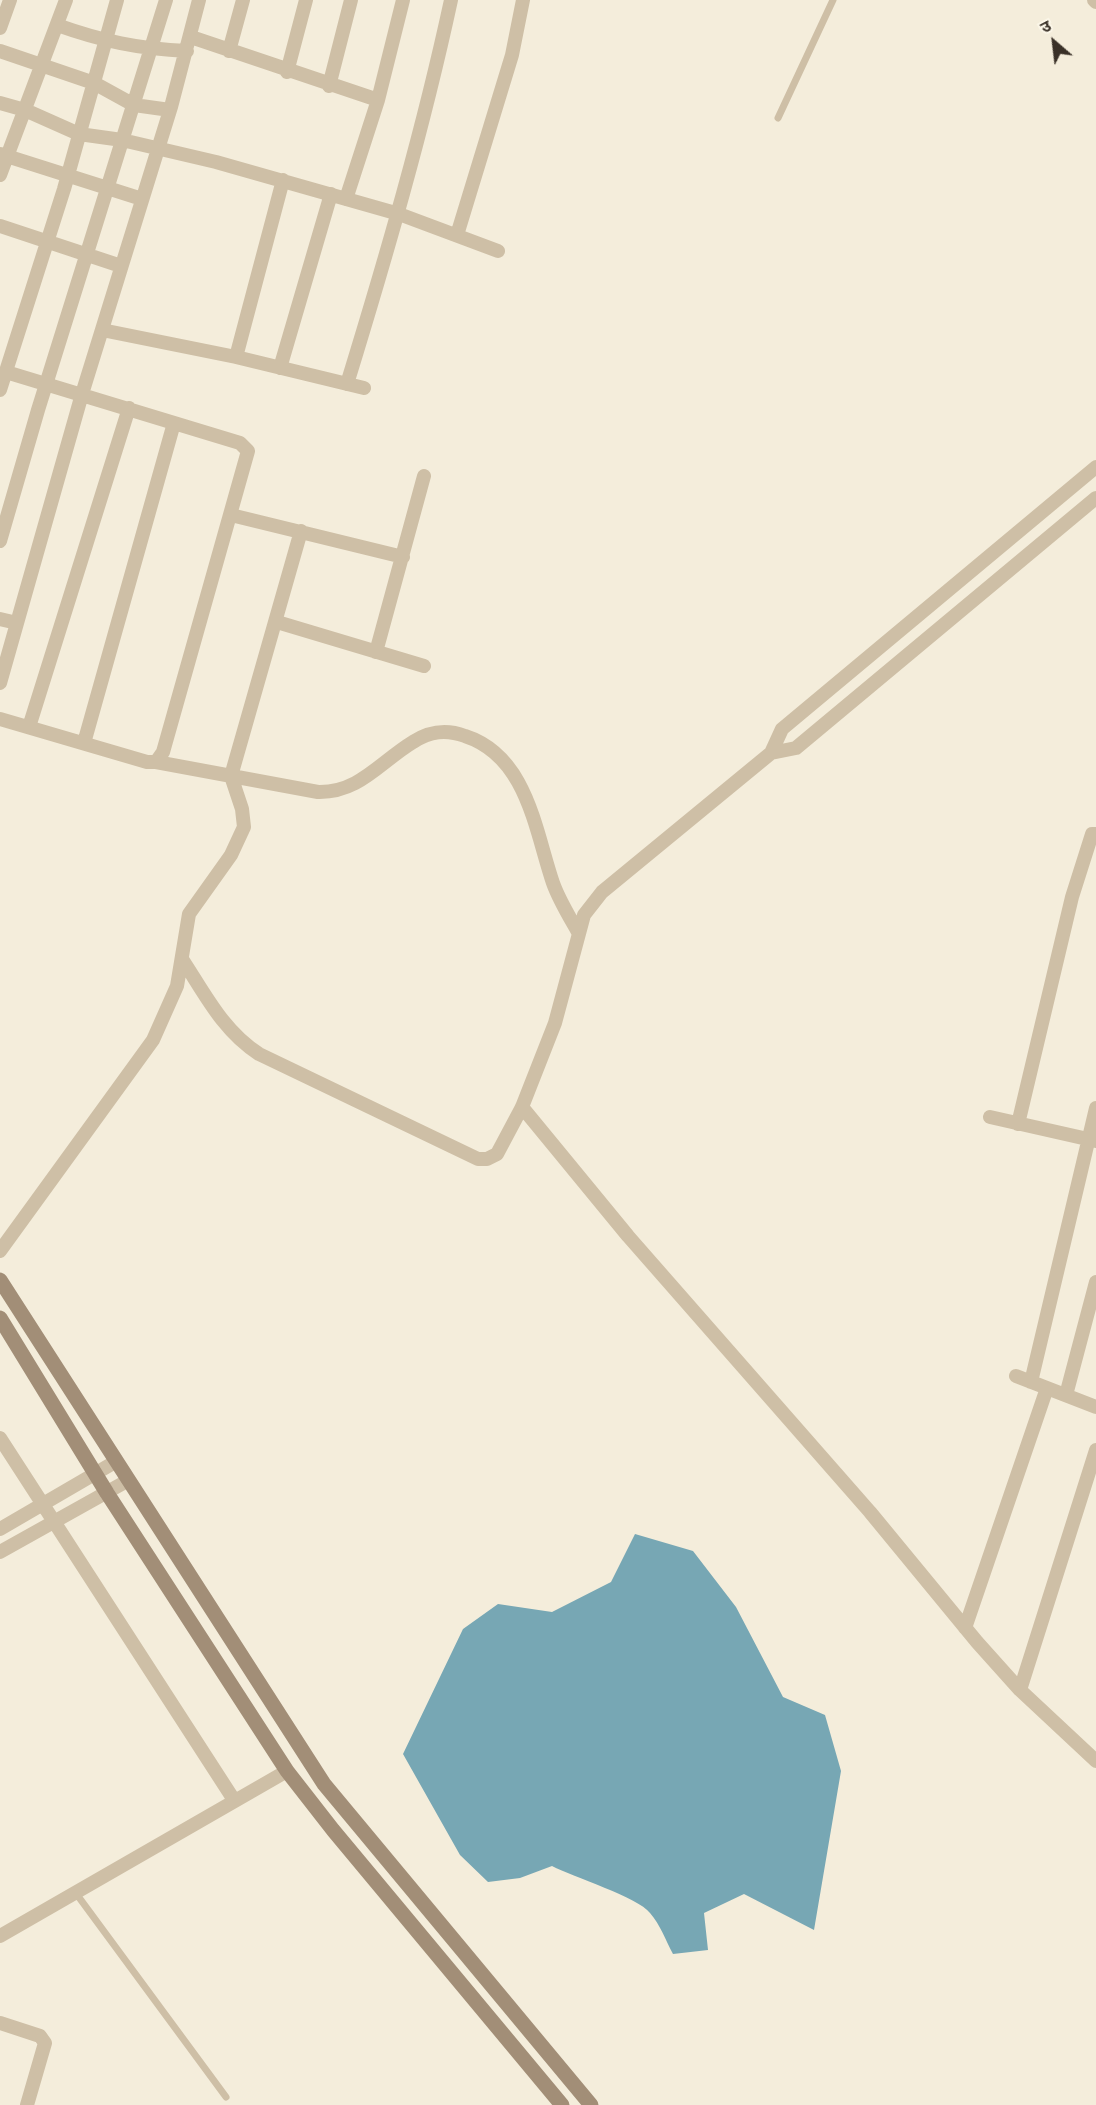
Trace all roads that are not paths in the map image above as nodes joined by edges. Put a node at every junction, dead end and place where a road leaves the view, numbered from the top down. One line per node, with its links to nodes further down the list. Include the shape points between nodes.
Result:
1 (10, 0): 15 (street)
2 (66, 0): 14 (street)
3 (117, 0): 16 (street)
4 (151, 0): 13 (street)
5 (199, 0): 17 (street)
6 (243, 0): 20 (street)
7 (306, 0): 22 (street)
8 (351, 0): 24 (street)
9 (403, 0): 25 (street)
10 (451, 0): 42 (street)
11 (523, 0): 44 (street, via 512,55)
12 (833, 0): 30 (lane)
13 (166, 2): 18 (street)
14 (57, 25): 16 (street); 21 (street)
15 (0, 28)
16 (106, 42): 18 (street); 23 (street)
17 (189, 44): 18 (street); 20 (street); 29 (street)
18 (151, 50): 27 (street)
19 (0, 51): 21 (street)
20 (229, 51): 22 (street)
21 (41, 66): 23 (street); 28 (street)
22 (287, 72): 24 (street)
23 (94, 83): 27 (street); 31 (street)
24 (329, 86): 25 (street)
25 (378, 100): 41 (street)
26 (0, 103): 28 (street)
27 (134, 105): 29 (street); 32 (street)
28 (25, 110): 31 (street); 34 (street)
29 (170, 110): 33 (street)
30 (778, 118)
31 (79, 134): 32 (street); 36 (street)
32 (122, 140): 33 (street); 38 (street)
33 (158, 149): 37 (street); 40 (street)
34 (4, 155): 35 (street); 36 (street)
35 (0, 175)
36 (67, 176): 38 (street); 45 (street)
37 (283, 180): 39 (street); 50 (street)
38 (106, 188): 40 (street); 47 (street)
39 (331, 194): 41 (street); 51 (street)
40 (142, 199): 48 (street)
41 (346, 199): 42 (street)
42 (399, 214): 44 (street); 54 (street)
43 (0, 226): 45 (street)
44 (457, 236): 46 (street)
45 (47, 241): 47 (street); 52 (street)
46 (498, 252)
47 (86, 253): 48 (street); 53 (street)
48 (122, 266): 49 (street)
49 (102, 330): 50 (street); 57 (street)
50 (236, 357): 51 (street)
51 (280, 368): 54 (street)
52 (6, 372): 53 (street); 56 (street)
53 (46, 384): 57 (street); 65 (street)
54 (347, 384): 55 (street)
55 (364, 388)
56 (0, 390)
57 (82, 394): 58 (street); 69 (street)
58 (129, 408): 59 (street); 74 (street)
59 (174, 423): 63 (street, via 240,443 248,451); 75 (street)
60 (1096, 467): 76 (street, via 782,729)
61 (424, 476): 66 (street)
62 (1096, 498): 76 (street, via 796,747)
63 (231, 515): 64 (street); 77 (street, via 163,752)
64 (301, 531): 66 (street); 68 (street)
65 (0, 541)
66 (403, 557): 70 (street)
67 (0, 619): 69 (street)
68 (277, 622): 70 (street); 78 (street)
69 (17, 623): 72 (street)
70 (376, 652): 71 (street)
71 (424, 666)
72 (0, 683)
73 (0, 719): 74 (street)
74 (29, 727): 75 (street)
75 (84, 743): 77 (street)
76 (771, 753): 80 (street, via 602,892 584,915)
77 (156, 762): 78 (street)
78 (231, 776): 80 (street, via 334,792 362,780 425,735 438,731 472,738 494,750 523,789 554,884); 81 (street, via 244,827 231,855 189,914)
79 (1096, 834): 85 (street, via 1092,834 1072,897)
80 (578, 932): 82 (street, via 555,1023)
81 (182, 959): 82 (street, via 227,1028 259,1054 478,1158 497,1154); 87 (street, via 177,986 153,1040)
82 (522, 1107): 106 (street)
83 (1096, 1108): 86 (street)
84 (990, 1117): 85 (street)
85 (1018, 1124): 86 (street)
86 (1092, 1140): 92 (street)
87 (0, 1251)
88 (0, 1280): 98 (main road)
89 (1096, 1282): 94 (street)
90 (0, 1318): 99 (main road)
91 (1016, 1376): 92 (street)
92 (1031, 1382): 93 (street)
93 (1047, 1388): 94 (street); 106 (street)
94 (1066, 1395): 95 (street)
95 (1096, 1407)
96 (0, 1438): 102 (street)
97 (1096, 1450): 107 (street)
98 (115, 1462): 99 (street); 100 (main road)
99 (96, 1474): 101 (main road); 102 (street)
100 (127, 1481): 101 (street); 117 (main road, via 324,1784)
101 (107, 1493): 103 (street); 109 (main road)
102 (44, 1505): 103 (street); 104 (street)
103 (55, 1521): 105 (street); 110 (street)
104 (0, 1529)
105 (0, 1552)
106 (965, 1628): 107 (street)
107 (1020, 1690): 108 (street)
108 (1096, 1761)
109 (286, 1771): 110 (street); 116 (main road)
110 (234, 1800): 111 (street)
111 (75, 1892): 112 (street); 114 (lane)
112 (0, 1936)
113 (0, 2023): 115 (street, via 40,2036 45,2043)
114 (226, 2097)
115 (27, 2105)
116 (562, 2105)
117 (591, 2105)

